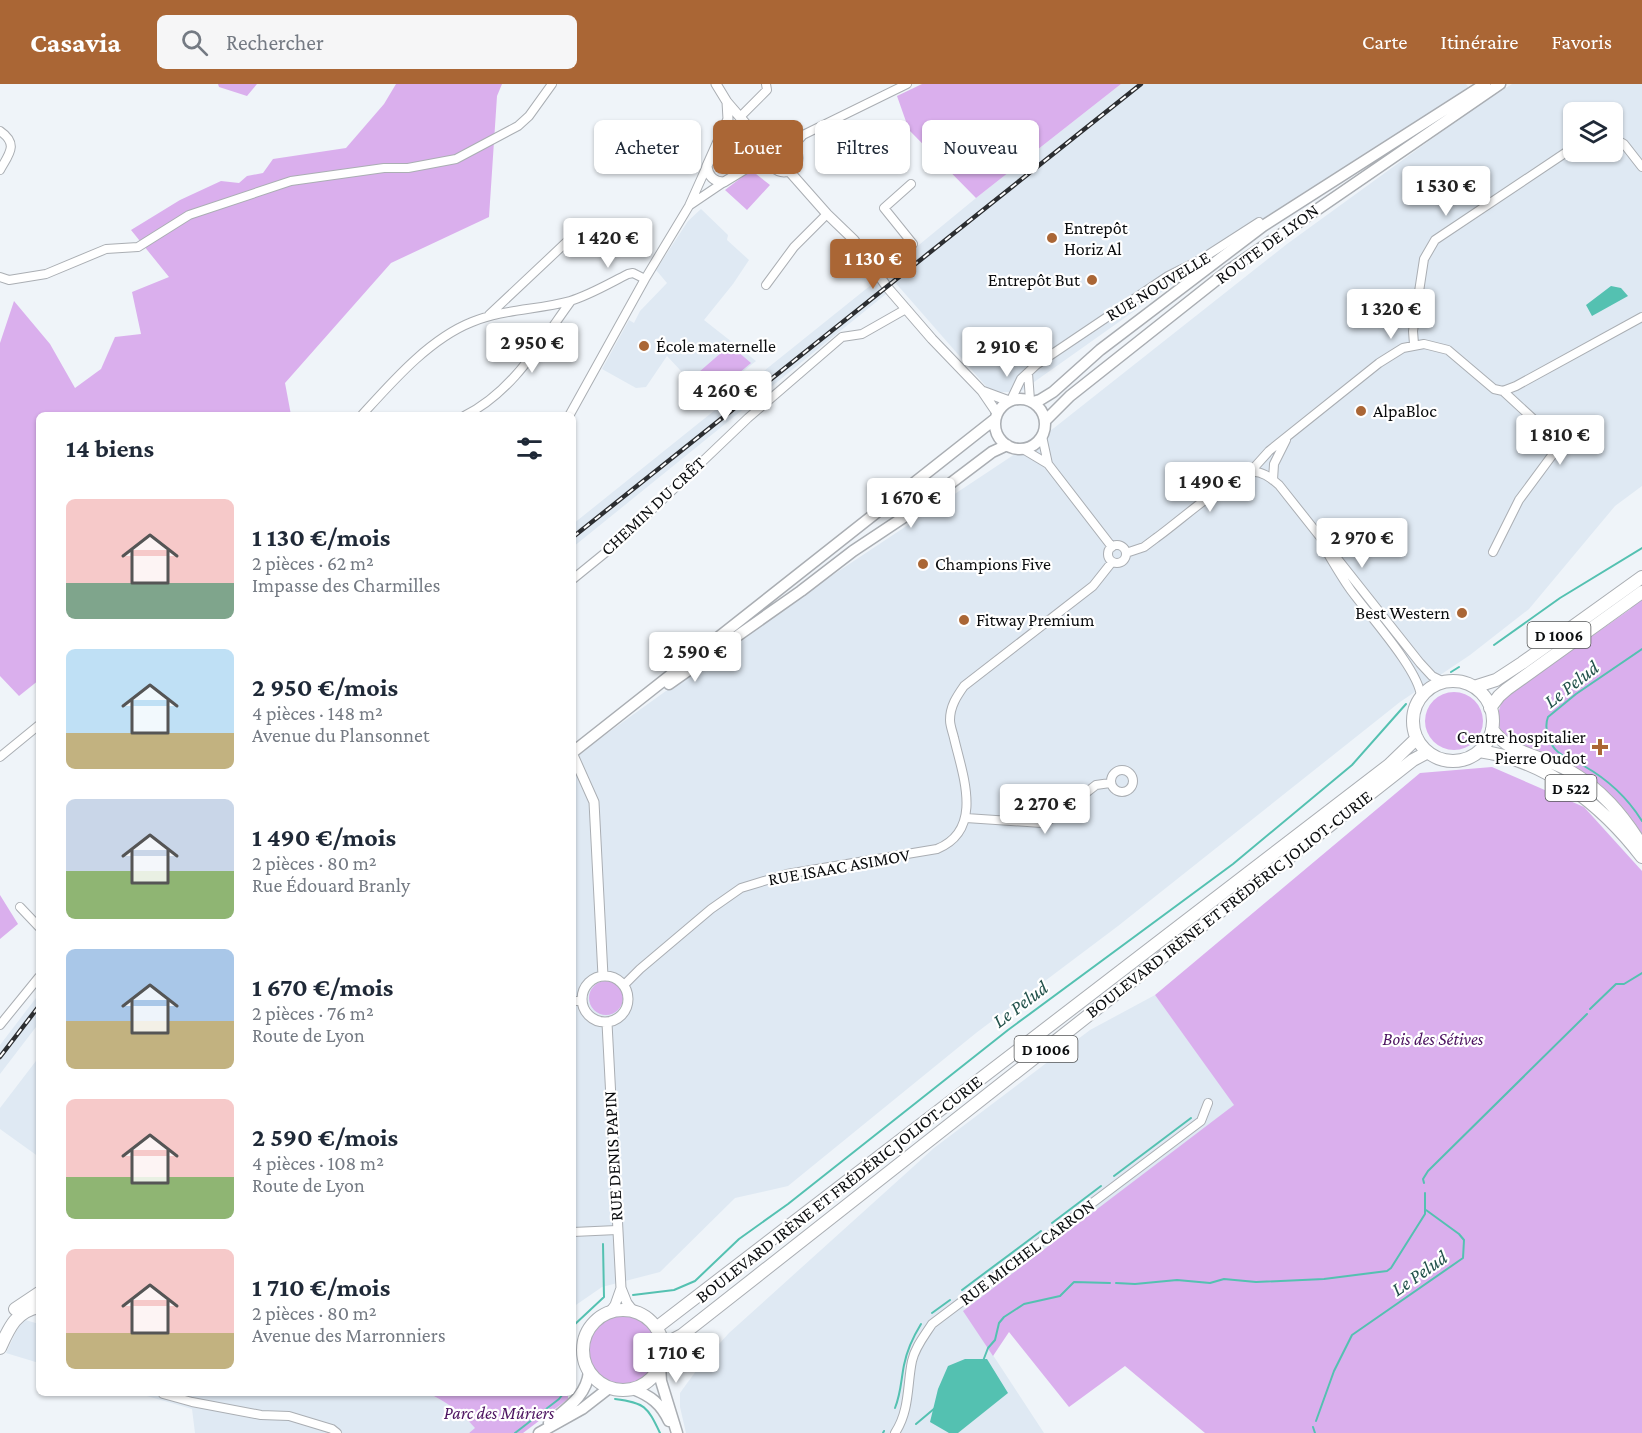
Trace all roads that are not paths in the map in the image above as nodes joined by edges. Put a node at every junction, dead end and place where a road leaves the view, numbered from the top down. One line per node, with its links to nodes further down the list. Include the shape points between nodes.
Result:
1 (552, 84): 28 (street, via 518,126 456,159 291,181 189,215 138,247 106,249 61,269)
2 (716, 84): 7 (street)
3 (907, 84): 11 (street)
4 (1485, 84): 40 (main road, ROUTE DE LYON, via 1263,226 1100,350 1053,392)
5 (1500, 84): 45 (main road, ROUTE DE LYON, via 1229,270 1070,396)
6 (768, 86): 9 (street)
7 (727, 102): 8 (street); 9 (street)
8 (728, 118): 9 (street); 14 (street)
9 (742, 119)
10 (0, 131): 16 (street, via 11,142)
11 (803, 135)
12 (1623, 143): 15 (street)
13 (1563, 154): 35 (street, via 1435,240 1424,259)
14 (707, 166): 19 (street, via 711,178); 21 (street)
15 (1642, 167)
16 (0, 170)
17 (737, 174): 19 (street)
18 (792, 174): 22 (street)
19 (724, 182): 21 (street)
20 (911, 184): 25 (street, via 884,208 913,244)
21 (689, 206): 27 (street)
22 (827, 214): 25 (street, via 854,240); 29 (street, via 794,247)
23 (1259, 222): 36 (street, RUE NOUVELLE, via 1168,276)
24 (575, 234): 33 (street)
25 (877, 273): 32 (street)
26 (0, 277): 28 (street)
27 (645, 279): 31 (street, via 628,274); 43 (street)
28 (9, 280): 30 (street)
29 (766, 285)
30 (0, 286)
31 (572, 301): 33 (street); 42 (street, via 511,381)
32 (906, 309): 37 (street); 58 (street, CHEMIN DU CRÊT, via 862,334 842,337)
33 (488, 316): 41 (street, via 438,342 399,374)
34 (1642, 317): 38 (street)
35 (1414, 344): 38 (street, via 1448,350); 46 (street, via 1391,355)
36 (1028, 373): 39 (street, RUE NOUVELLE); 40 (street)
37 (982, 391): 39 (street); 44 (street)
38 (1503, 391): 55 (street, via 1554,438 1556,450 1519,500)
39 (1010, 400): 40 (main road); 44 (main road)
40 (1031, 401): 45 (main road, via 1039,407)
41 (365, 412)
42 (472, 412)
43 (571, 412)
44 (996, 416): 48 (main road, via 997,434); 68 (main road)
45 (1045, 421): 47 (main road)
46 (1290, 434): 51 (street); 52 (street, via 1278,453)
47 (1042, 436): 49 (main road); 50 (street)
48 (1007, 445): 49 (main road); 69 (main road)
49 (1023, 448): 50 (street)
50 (1048, 464): 54 (street)
51 (1251, 471): 52 (street); 56 (street, via 1233,480 1144,547)
52 (1273, 480): 53 (street)
53 (1284, 492): 61 (street, via 1420,663); 63 (street, via 1410,670 1420,686)
54 (1112, 547): 56 (street, via 1120,546); 57 (street, via 1108,555)
55 (1493, 552)
56 (1126, 554): 57 (street, via 1121,562)
57 (1112, 562): 75 (street, via 1093,585 964,686 954,701 950,720 966,788)
58 (576, 577)
59 (1642, 578): 62 (main road, D 1006, via 1513,669)
60 (1642, 592): 64 (main road, D 1006, via 1507,689)
61 (1444, 682): 62 (main road); 63 (main road)
62 (1474, 687): 64 (main road)
63 (1421, 697): 67 (main road, via 1413,721)
64 (1491, 708): 66 (main road)
65 (36, 727): 72 (street)
66 (1492, 729): 70 (main road); 76 (main road, D 522, via 1503,743 1582,779 1624,817)
67 (1417, 738): 71 (main road); 94 (main road, BOULEVARD IRÈNE ET FRÉDÉRIC JOLIOT-CURIE / D 1006, via 1389,765)
68 (576, 751)
69 (576, 751)
70 (1479, 751): 71 (main road, via 1459,760 1437,758); 77 (main road, D 522, via 1498,753 1575,790 1616,825)
71 (1428, 752): 98 (main road, BOULEVARD IRÈNE ET FRÉDÉRIC JOLIOT-CURIE / D 1006, via 682,1335)
72 (0, 757)
73 (576, 760): 80 (street, via 594,802)
74 (1110, 783): 75 (street, via 1096,785 1042,823)
75 (966, 818): 82 (street, RUE ISAAC ASIMOV, via 957,837 937,849 787,874 741,888)
76 (1642, 846)
77 (1642, 857)
78 (20, 907): 79 (street)
79 (36, 924)
80 (603, 976): 82 (street, via 611,976); 83 (street, via 587,984)
81 (36, 981): 85 (street)
82 (624, 985): 84 (street, via 627,1007 618,1019)
83 (577, 1001): 84 (street, via 588,1016)
84 (607, 1023): 87 (street, RUE DENIS PAPIN)
85 (0, 1025)
86 (1208, 1104): 105 (street, RUE MICHEL CARRON, via 1201,1120 932,1324 912,1360 908,1398)
87 (617, 1230): 88 (street); 89 (street, RUE DENIS PAPIN)
88 (576, 1232)
89 (621, 1288): 92 (street, RUE DENIS PAPIN); 93 (street, RUE DENIS PAPIN)
90 (36, 1295): 95 (main road, via 9,1314)
91 (36, 1308): 99 (main road, via 16,1318)
92 (634, 1312): 93 (main road); 94 (main road)
93 (609, 1313): 96 (main road)
94 (656, 1328): 98 (main road)
95 (0, 1331)
96 (586, 1336): 97 (main road); 100 (main road)
97 (576, 1339)
98 (663, 1345): 101 (main road)
99 (0, 1348)
100 (582, 1362): 102 (main road); 107 (main road, via 588,1381 583,1393)
101 (660, 1366): 103 (main road, via 644,1384); 109 (main road)
102 (609, 1388): 103 (main road); 107 (main road, via 582,1409)
103 (633, 1389): 108 (main road, via 657,1401)
104 (170, 1396): 106 (street, via 261,1415 289,1416)
105 (897, 1431): 110 (street)
106 (337, 1433)
107 (538, 1433)
108 (673, 1433)
109 (677, 1433)
110 (908, 1433)

